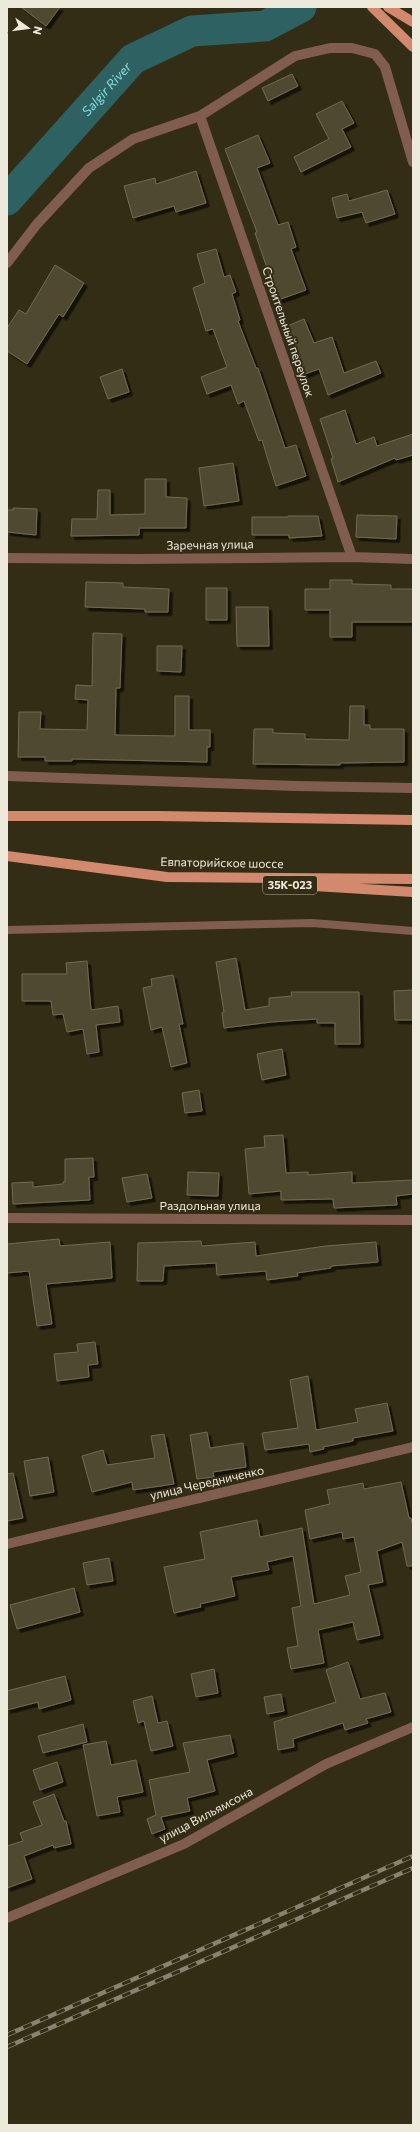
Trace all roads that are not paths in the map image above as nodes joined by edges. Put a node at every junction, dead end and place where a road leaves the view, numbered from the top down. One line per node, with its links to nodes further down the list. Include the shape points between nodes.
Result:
1 (372, 7): 4 (main road)
2 (388, 7): 3 (main road)
3 (413, 22)
4 (413, 47)
5 (200, 116): 6 (street, via 295,56 330,48 352,48 375,54 385,67); 7 (street, via 133,139 89,168 37,224); 8 (street, Строительный переулок)
6 (413, 162)
7 (7, 263)
8 (352, 557): 9 (street, Заречная улица); 10 (street, Заречная улица)
9 (7, 558)
10 (413, 559)
11 (7, 776): 12 (street)
12 (413, 788)
13 (7, 816): 14 (main road)
14 (413, 820)
15 (7, 856): 16 (main road, Евпаторийское шоссе)
16 (167, 877): 17 (main road, Евпаторийское шоссе); 18 (main road, 35К-023)
17 (413, 879)
18 (413, 892)
19 (7, 930): 20 (lane, via 312,923)
20 (413, 931)
21 (7, 1218): 22 (street, Раздольная улица)
22 (413, 1220)
23 (413, 1447): 24 (street, улица Чередниченко)
24 (7, 1544)
25 (413, 1727): 26 (street, улица Вильямсона, via 326,1764 184,1844)
26 (7, 1918)

